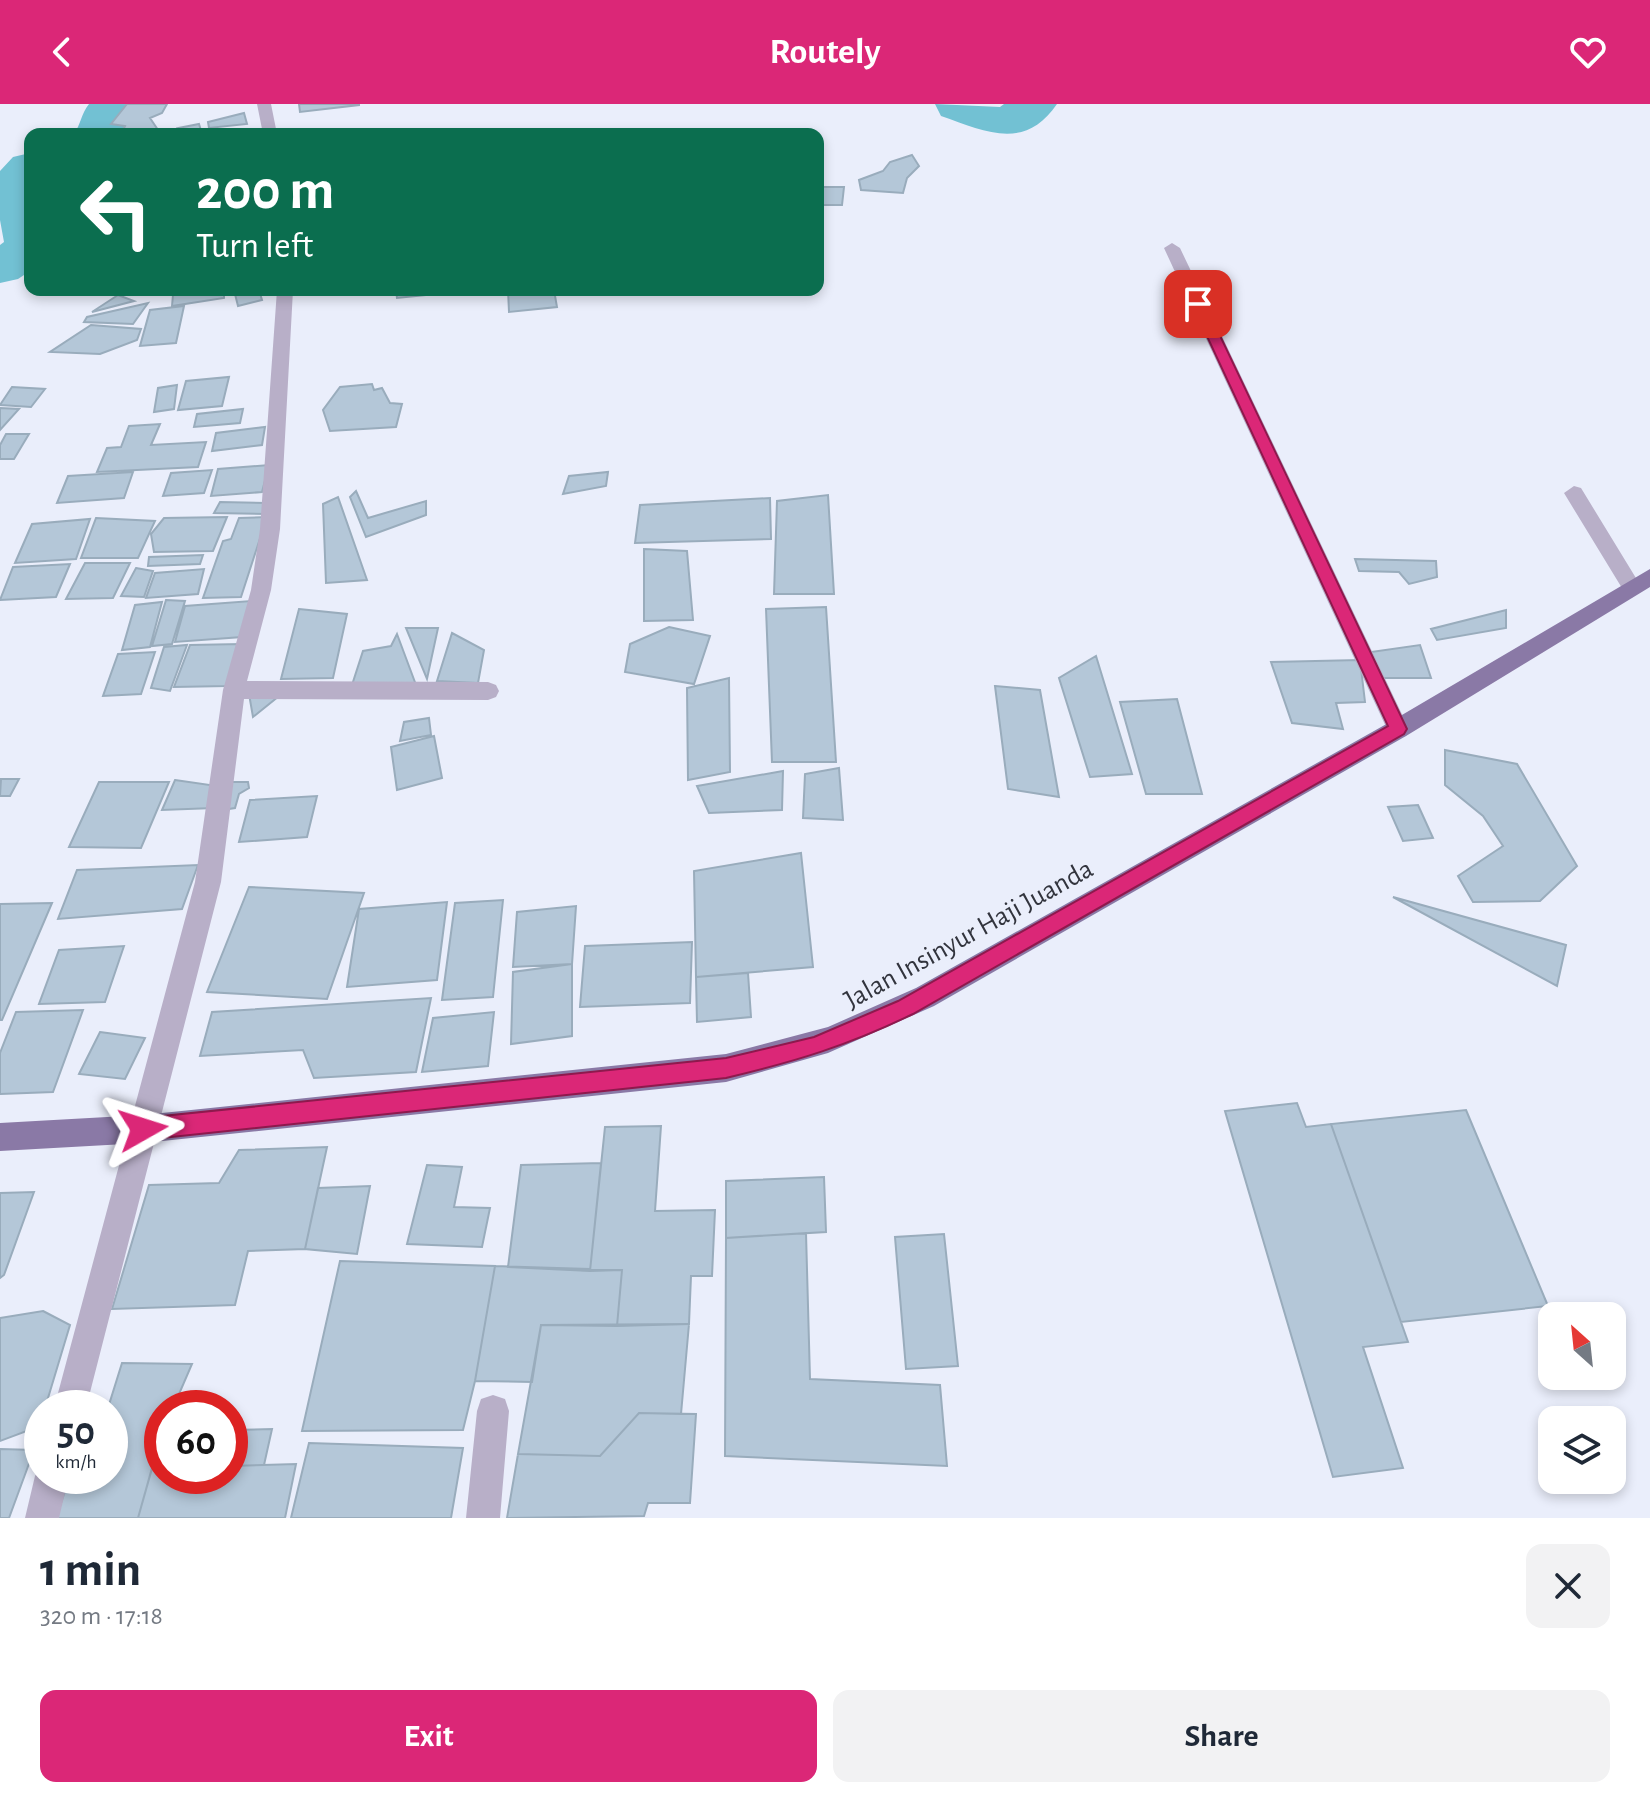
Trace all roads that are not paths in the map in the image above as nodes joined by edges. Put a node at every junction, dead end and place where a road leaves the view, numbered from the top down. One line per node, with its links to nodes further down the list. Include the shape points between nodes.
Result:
1 (264, 104): 2 (street)
2 (269, 128)
3 (1172, 248): 9 (street)
4 (285, 296): 7 (street, via 270,529 261,590)
5 (1574, 493): 6 (street)
6 (1641, 582): 9 (main road, Jalan Insinyur Haji Juanda)
7 (234, 690): 8 (street); 10 (street, via 208,882)
8 (488, 691)
9 (1398, 729): 10 (main road, Jalan Insinyur Haji Juanda, via 925,997 814,1047 726,1068)
10 (143, 1129): 11 (main road, Jalan Insinyur Haji Juanda); 12 (street)
11 (0, 1137)
12 (75, 1390)
13 (493, 1411): 16 (street)
14 (48, 1494): 15 (street)
15 (42, 1518)
16 (483, 1518)

